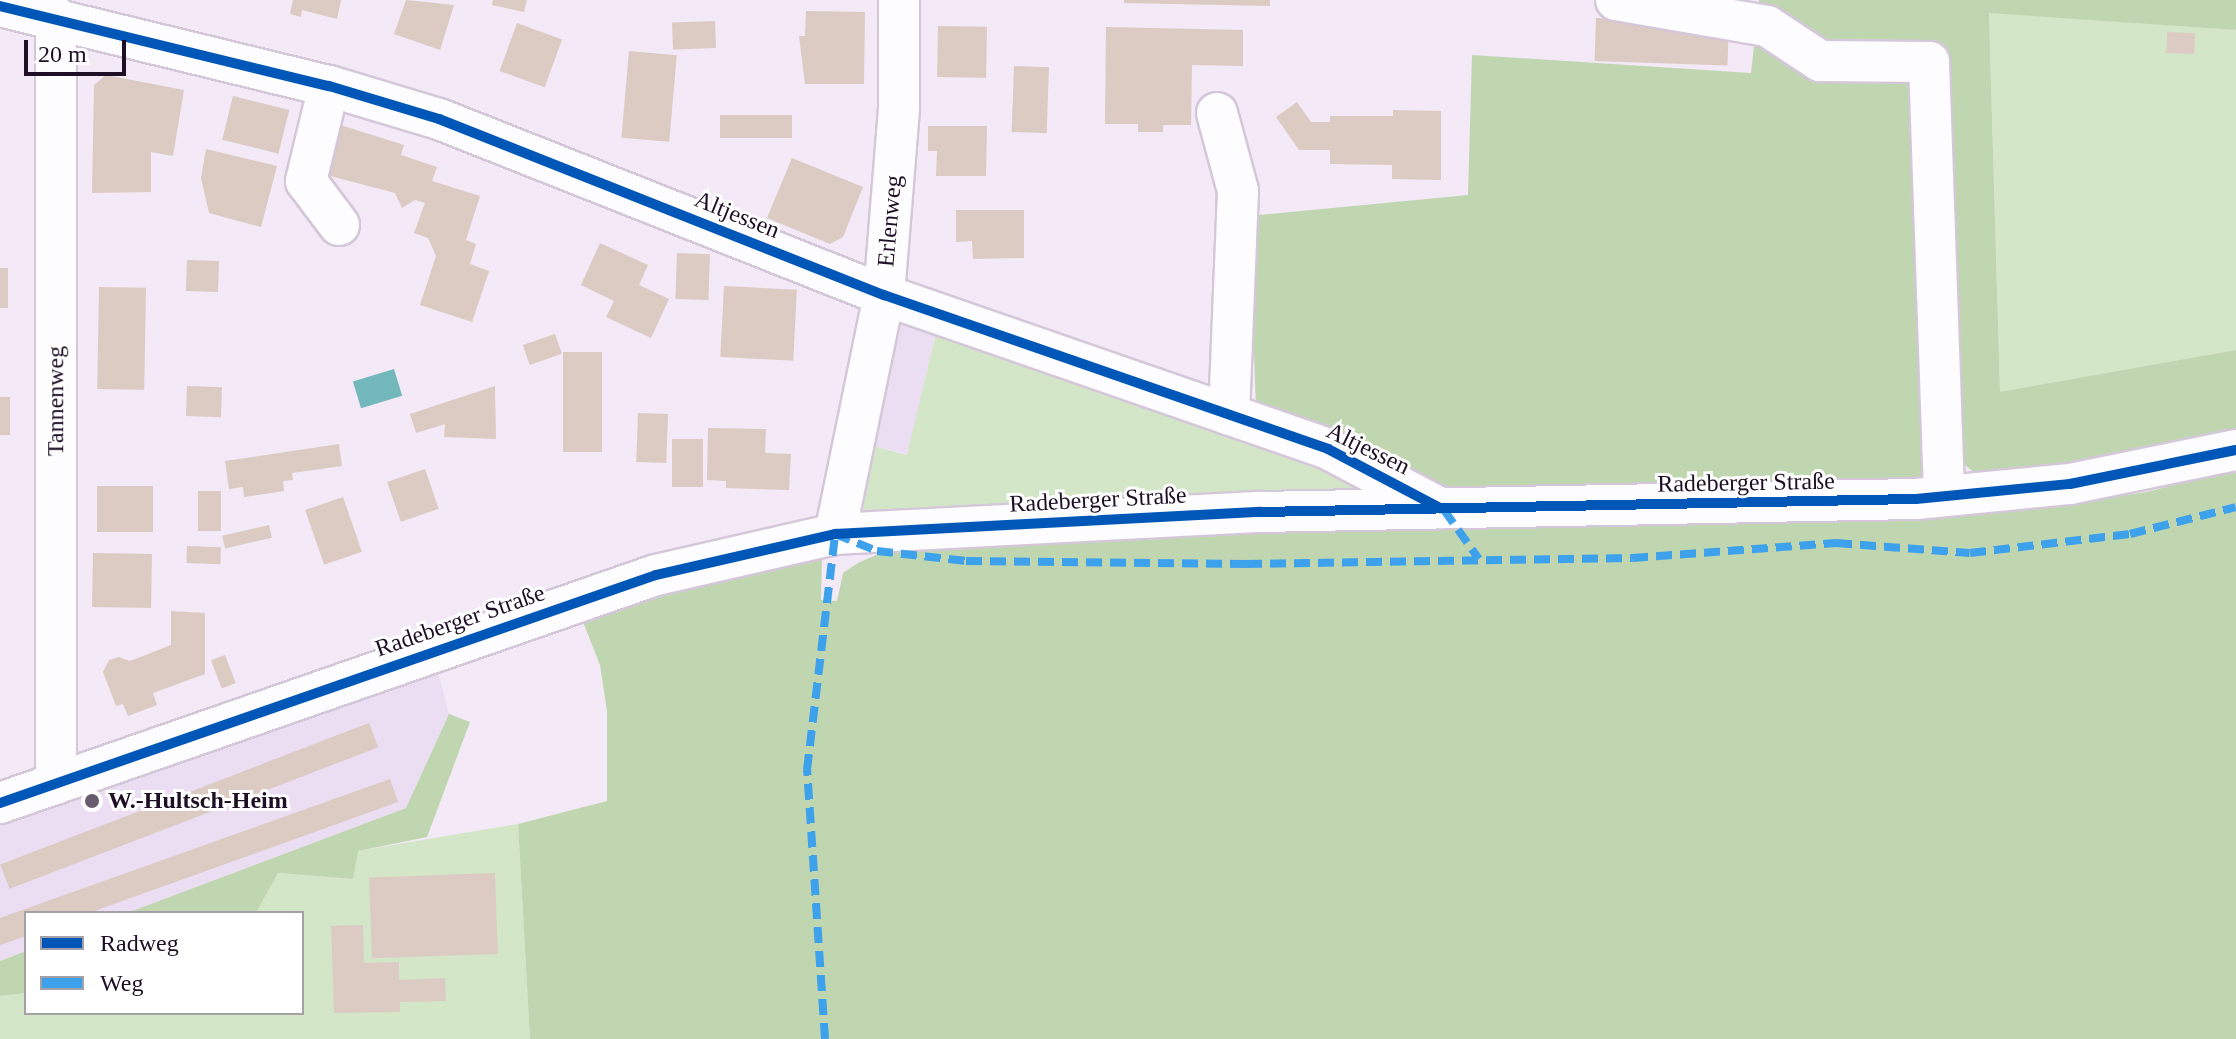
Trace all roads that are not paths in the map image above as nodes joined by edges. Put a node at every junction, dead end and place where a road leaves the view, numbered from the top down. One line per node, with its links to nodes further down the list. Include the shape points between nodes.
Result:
1 (899, 0): 7 (street, Erlenweg, via 899,108)
2 (1616, 0): 10 (street, via 1767,26 1820,61 1929,62)
3 (28, 8): 4 (street, Altjessen); 13 (street, Tannenweg)
4 (329, 86): 6 (street, via 306,181); 7 (street, Altjessen, via 439,119)
5 (1217, 113): 8 (street, via 1238,191)
6 (339, 225)
7 (884, 295): 8 (street, Altjessen); 12 (street, Erlenweg)
8 (1229, 415): 11 (street, Altjessen, via 1328,449)
9 (2236, 450): 10 (street, Radeberger Straße, via 2084,482)
10 (1944, 496): 11 (street, Radeberger Straße)
11 (1444, 510): 12 (street, Radeberger Straße, via 1260,512)
12 (835, 534): 13 (street, Radeberger Straße, via 656,575)
13 (56, 784): 14 (street, Radeberger Straße)
14 (0, 803)

